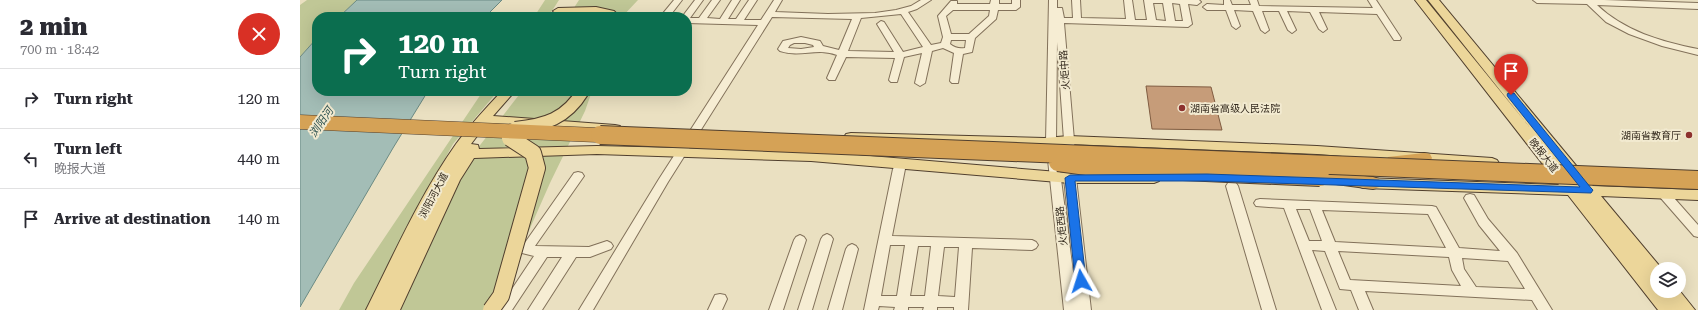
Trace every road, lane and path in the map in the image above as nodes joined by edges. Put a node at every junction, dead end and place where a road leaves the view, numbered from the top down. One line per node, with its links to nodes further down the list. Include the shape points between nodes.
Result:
1 (571, 0): 36 (main road)
2 (678, 0): 40 (street)
3 (699, 0): 41 (street)
4 (716, 0): 48 (street)
5 (736, 0): 49 (street)
6 (753, 0): 50 (street)
7 (778, 0): 44 (street)
8 (927, 0): 37 (street)
9 (958, 0): 32 (street)
10 (1016, 0): 27 (street, via 1016,7)
11 (1053, 0): 83 (street)
12 (1058, 0): 46 (street, 火炬中路)
13 (1076, 0): 47 (street)
14 (1128, 0): 51 (street)
15 (1149, 0): 16 (street); 52 (street)
16 (1167, 0): 23 (street); 54 (street)
17 (1276, 0): 34 (street)
18 (1372, 0): 38 (street)
19 (1420, 0): 84 (main road, 晚报大道)
20 (1433, 0): 85 (main road, 晚报大道)
21 (1537, 0): 24 (street)
22 (1679, 0): 30 (street)
23 (1183, 1): 25 (street); 54 (street, via 1188,24)
24 (1588, 1): 26 (street); 65 (street, via 1625,29 1668,45)
25 (1197, 2)
26 (1661, 3): 30 (street)
27 (995, 4): 32 (street); 59 (street, via 993,17)
28 (1228, 4): 29 (street); 33 (street); 55 (street)
29 (1255, 4): 34 (street); 57 (street)
30 (1686, 6): 31 (street); 42 (street)
31 (1698, 6)
32 (949, 7): 61 (street, via 942,16)
33 (1206, 7)
34 (1281, 9): 35 (street); 58 (street)
35 (1313, 9): 38 (street); 56 (street)
36 (561, 11): 39 (main road)
37 (903, 11): 43 (street); 63 (street)
38 (1379, 11): 60 (street)
39 (608, 12)
40 (668, 12)
41 (690, 12)
42 (1698, 15)
43 (858, 16): 44 (street); 66 (street)
44 (766, 19): 50 (street); 78 (street)
45 (692, 20): 48 (street)
46 (1060, 20): 47 (street); 79 (street, 火炬中路)
47 (1077, 20): 51 (street)
48 (701, 21): 49 (street)
49 (722, 22): 50 (street)
50 (738, 22)
51 (1131, 22): 52 (street)
52 (1152, 23): 54 (street)
53 (882, 24): 67 (street)
54 (1171, 24)
55 (1236, 26)
56 (1324, 29)
57 (1265, 30)
58 (1292, 30)
59 (971, 37): 61 (street); 64 (street, via 969,50)
60 (1397, 38)
61 (946, 41): 63 (street); 64 (street, via 950,49)
62 (819, 48): 66 (street)
63 (928, 48): 67 (street); 71 (street)
64 (959, 52): 70 (street)
65 (1698, 52)
66 (843, 54): 67 (street); 68 (street)
67 (900, 55): 69 (street)
68 (832, 78)
69 (894, 80)
70 (955, 81)
71 (920, 82)
72 (507, 96): 76 (main road, 浏阳河大道)
73 (515, 96): 76 (main road, 浏阳河大道)
74 (581, 96): 76 (main road, bridge, via 564,113 540,125)
75 (300, 122): 76 (highway, bridge)
76 (497, 126): 77 (highway); 78 (main road); 81 (main road, 浏阳河大道); 83 (highway, via 659,147); 127 (main road, bridge, via 533,153 538,168 501,296)
77 (300, 131)
78 (695, 132): 80 (street); 83 (main road)
79 (1069, 140): 82 (main road, via 1317,150); 83 (main road); 83 (street, 火炬西路)
80 (682, 152): 81 (main road, via 597,150); 83 (main road); 130 (street)
81 (463, 154): 125 (main road, 浏阳河大道, via 427,204); 126 (main road, 浏阳河大道)
82 (1424, 158): 83 (highway, bridge, via 1405,161 1331,159 1082,148); 84 (main road)
83 (1057, 162): 89 (highway, bridge, via 1336,166); 90 (main road, via 1207,178); 90 (highway, bridge, via 1094,167 1320,177); 95 (highway, bridge); 134 (street, 火炬西路); 135 (street, 火炬西路)
84 (1554, 167): 85 (main road); 92 (main road, 晚报大道)
85 (1570, 168): 87 (main road); 93 (main road, 晚报大道)
86 (899, 169): 103 (street)
87 (1698, 172)
88 (578, 176): 112 (street, via 526,250)
89 (1698, 180)
90 (1373, 184): 92 (main road)
91 (1232, 186): 136 (street)
92 (1572, 190): 93 (main road); 140 (main road, 晚报大道)
93 (1588, 190): 94 (main road); 116 (main road, 晚报大道)
94 (1663, 193): 95 (main road); 100 (street)
95 (1698, 194)
96 (1470, 198): 115 (street, via 1483,222)
97 (1260, 203): 98 (street)
98 (1289, 204): 99 (street); 109 (street)
99 (1314, 206): 110 (street); 114 (street, via 1432,210)
100 (1698, 233)
101 (827, 239): 132 (street)
102 (800, 240): 131 (street)
103 (885, 240): 104 (street); 121 (street)
104 (912, 241): 105 (street); 122 (street)
105 (938, 242): 106 (street); 123 (street)
106 (966, 243): 107 (street); 124 (street)
107 (1032, 245)
108 (607, 246): 113 (street, via 590,252)
109 (1305, 246): 110 (street); 137 (street)
110 (1331, 247): 114 (street); 117 (street, via 1345,285)
111 (852, 249): 133 (street)
112 (543, 252): 113 (street); 128 (street)
113 (572, 252): 129 (street)
114 (1455, 253): 115 (street); 118 (street, via 1458,270)
115 (1512, 256): 119 (street)
116 (1650, 266)
117 (1356, 286): 118 (street); 138 (street)
118 (1472, 292): 119 (street)
119 (1536, 295): 139 (street)
120 (1676, 298): 141 (main road)
121 (872, 305): 122 (street)
122 (902, 306): 123 (street)
123 (931, 306): 124 (street)
124 (961, 306)
125 (376, 310)
126 (391, 310)
127 (491, 310)
128 (504, 310)
129 (535, 310)
130 (586, 310)
131 (776, 310)
132 (805, 310)
133 (835, 310)
134 (1072, 310)
135 (1084, 310)
136 (1269, 310)
137 (1329, 310)
138 (1366, 310)
139 (1545, 310)
140 (1668, 310)
141 (1686, 310)

